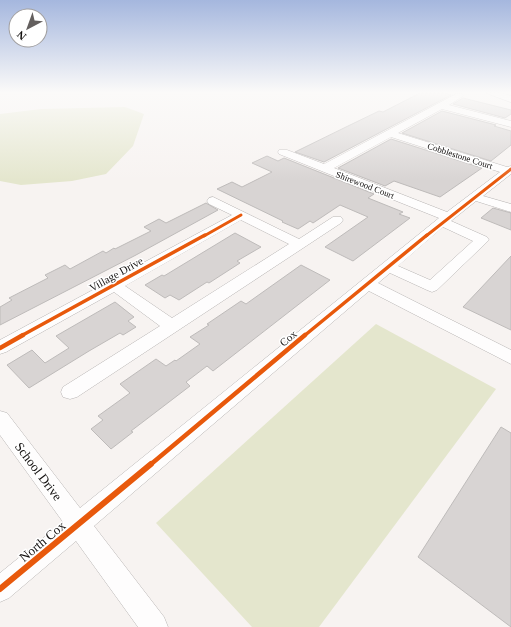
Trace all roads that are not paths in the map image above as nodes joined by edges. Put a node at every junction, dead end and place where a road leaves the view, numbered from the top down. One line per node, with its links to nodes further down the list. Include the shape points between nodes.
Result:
1 (411, 122): 2 (street)
2 (390, 133): 4 (street); 5 (street, Cobblestone Court)
3 (282, 152): 4 (street, Shirewood Court)
4 (324, 168): 11 (street, Shirewood Court)
5 (509, 170): 6 (street, Cox)
6 (475, 197): 8 (street); 11 (street, Cox)
7 (213, 201): 9 (street)
8 (511, 208)
9 (241, 215): 12 (street); 15 (street, Village Drive)
10 (336, 220): 12 (street)
11 (445, 220): 13 (street, Cox); 13 (street, Shirewood Court, via 482,240 432,287)
12 (299, 244): 16 (street)
13 (388, 267): 14 (street, Cox)
14 (368, 284): 18 (street); 21 (street, Cox)
15 (114, 285): 16 (street); 17 (street, Village Drive)
16 (171, 326): 19 (street)
17 (0, 348)
18 (511, 358)
19 (70, 392)
20 (0, 419): 21 (street, School Drive)
21 (78, 524): 22 (street, North Cox); 23 (street, School Drive)
22 (0, 589)
23 (154, 627)

